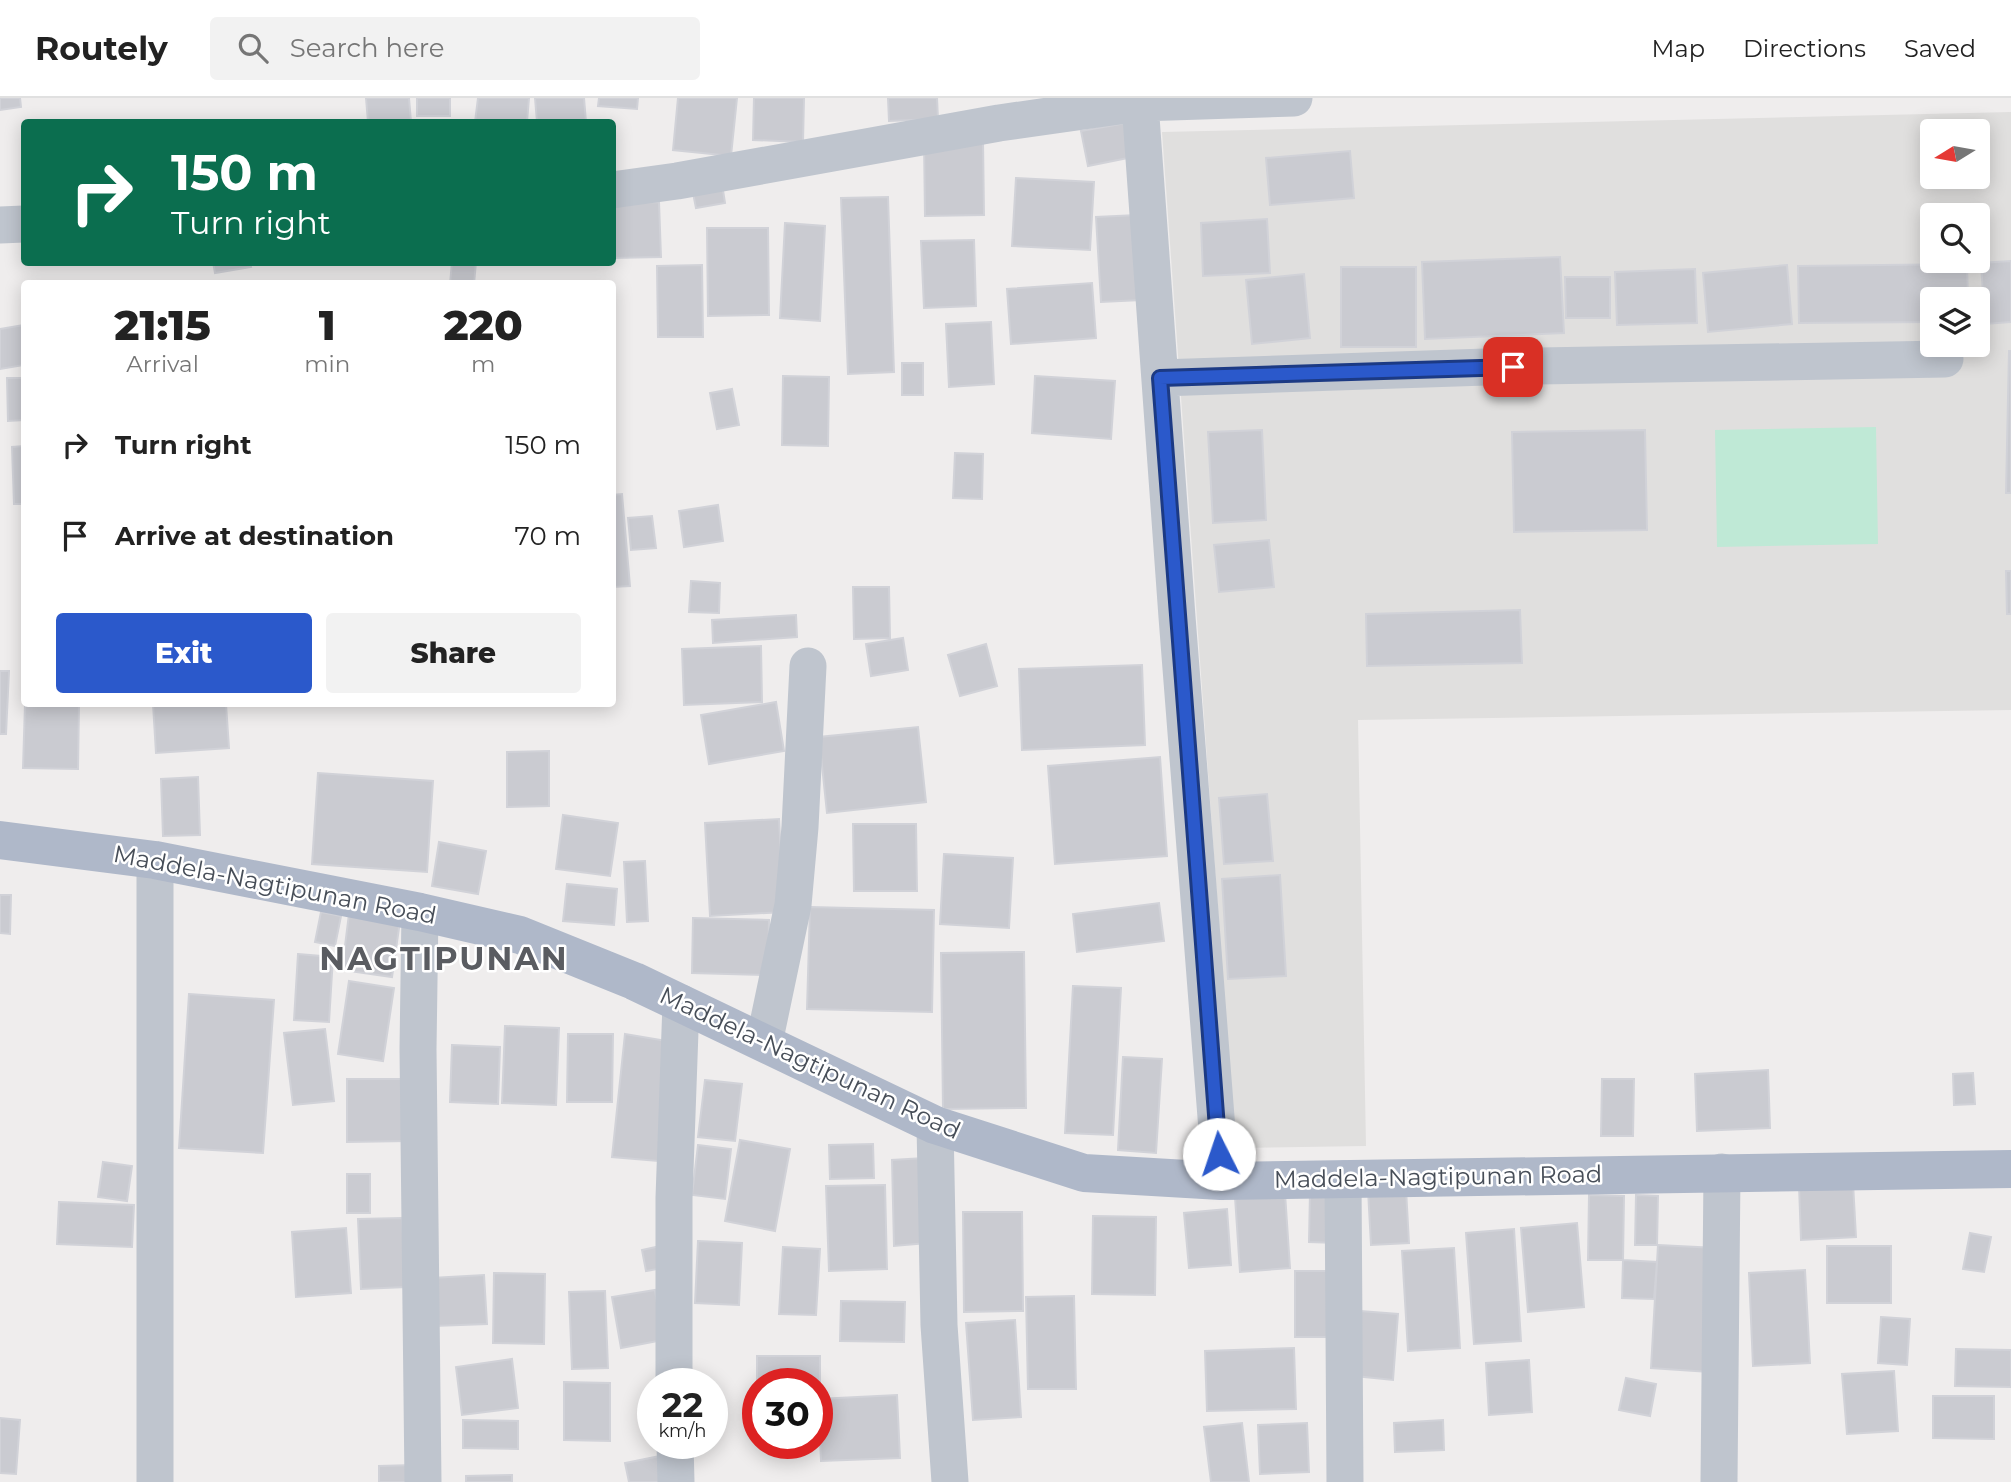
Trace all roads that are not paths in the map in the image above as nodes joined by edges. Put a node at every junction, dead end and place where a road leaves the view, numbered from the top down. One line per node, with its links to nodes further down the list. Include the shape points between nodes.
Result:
1 (1294, 98): 2 (street)
2 (1140, 103): 3 (street); 7 (street)
3 (616, 189)
4 (0, 225): 5 (street)
5 (21, 225)
6 (1945, 359): 7 (street)
7 (1160, 378): 18 (street)
8 (808, 666): 13 (street, via 793,905)
9 (0, 840): 10 (main road, Maddela-Nagtipunan Road)
10 (155, 860): 11 (main road, Maddela-Nagtipunan Road); 21 (street)
11 (420, 912): 12 (main road, Maddela-Nagtipunan Road, via 520,935); 22 (street)
12 (681, 1003): 13 (main road, Maddela-Nagtipunan Road); 19 (street)
13 (764, 1043): 14 (main road, Maddela-Nagtipunan Road)
14 (935, 1125): 18 (main road, Maddela-Nagtipunan Road, via 1084,1173); 24 (street, via 939,1325)
15 (2011, 1169): 16 (main road, Maddela-Nagtipunan Road)
16 (1722, 1172): 17 (main road, Maddela-Nagtipunan Road); 26 (street)
17 (1343, 1179): 18 (main road, Maddela-Nagtipunan Road); 25 (street)
18 (1221, 1181)
19 (674, 1368)
20 (675, 1459): 23 (street)
21 (155, 1482)
22 (424, 1482)
23 (676, 1482)
24 (950, 1482)
25 (1345, 1482)
26 (1719, 1482)

